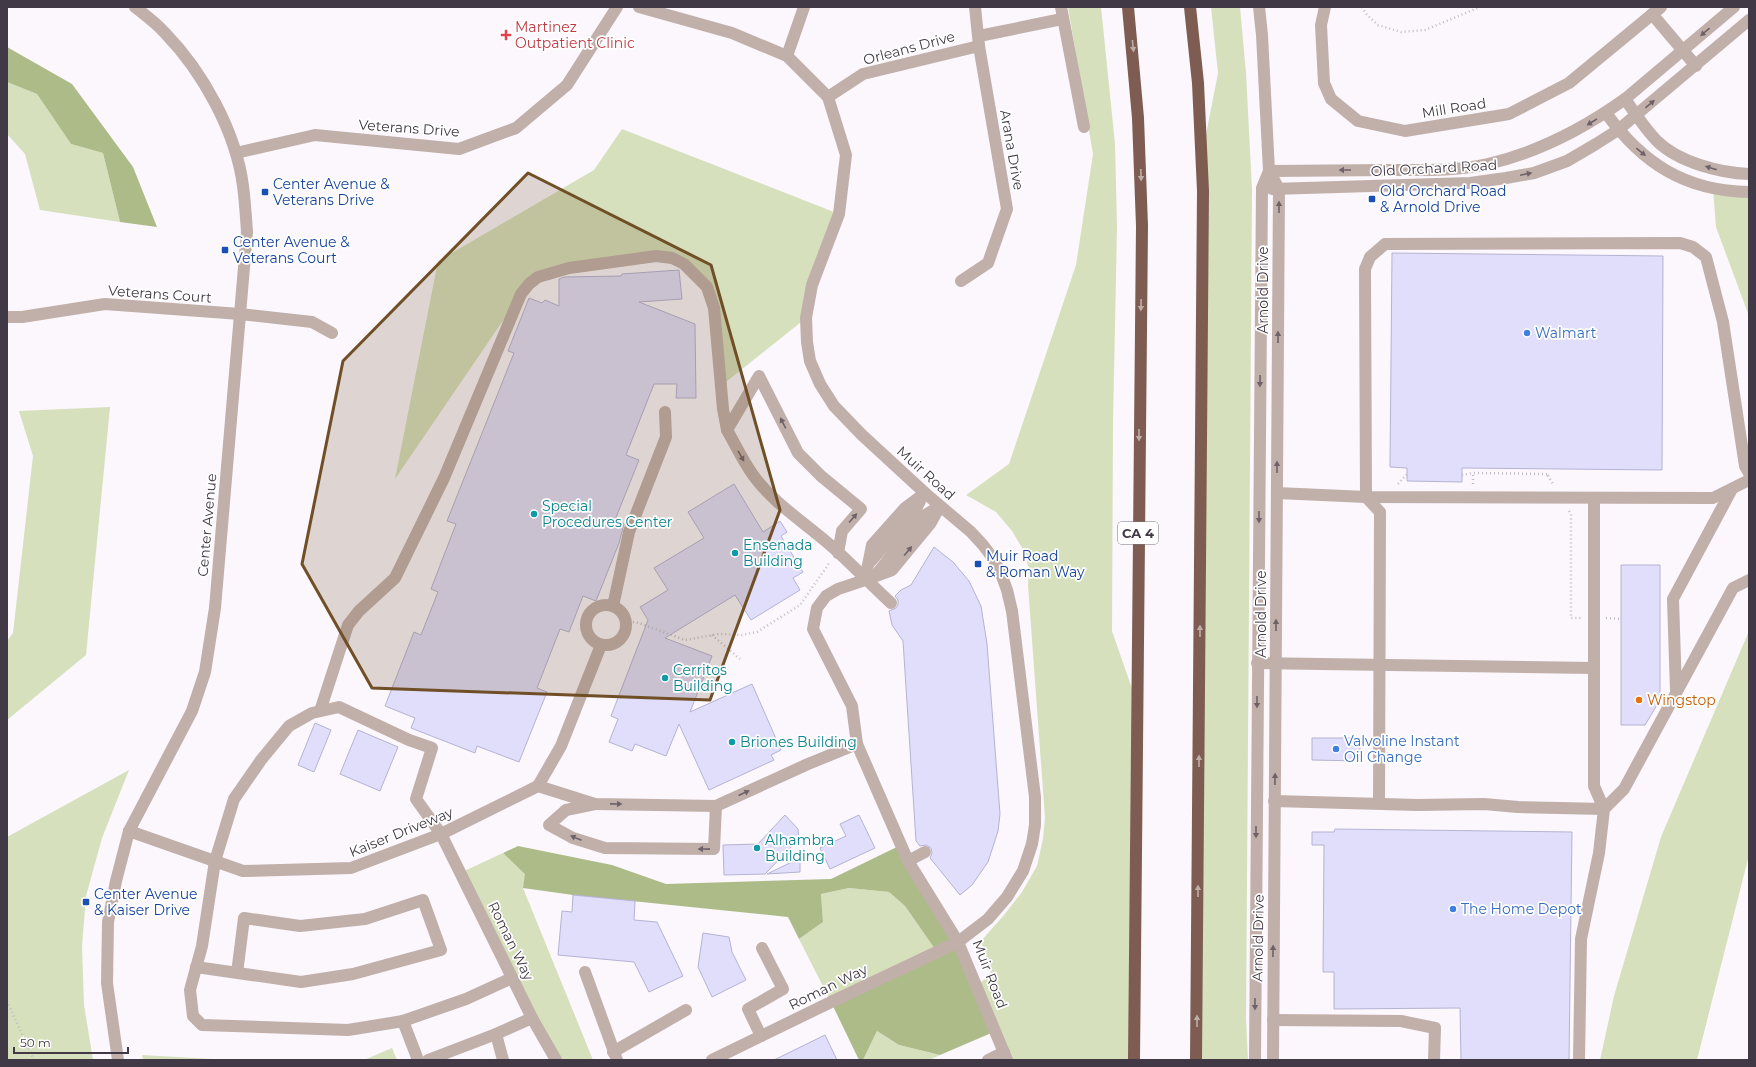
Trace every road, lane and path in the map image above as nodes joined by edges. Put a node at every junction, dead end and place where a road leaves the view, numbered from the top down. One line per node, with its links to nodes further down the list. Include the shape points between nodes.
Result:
1 (134, 7): 26 (street, Center Avenue, via 165,32 191,65 207,88)
2 (617, 7): 26 (street, Veterans Drive, via 567,85 516,128 459,149 316,135)
3 (639, 7): 18 (street, Muir Road, via 732,34)
4 (804, 7): 18 (street)
5 (974, 7): 16 (street, Arana Drive)
6 (1128, 7): 103 (highway, CA 4, one-way to 103, via 1138,118 1142,219)
7 (1190, 7): 104 (highway, one-way to 7, via 1203,191 1198,83)
8 (1259, 7): 27 (street, Arnold Drive)
9 (1325, 7): 13 (street, Mill Road, via 1321,25 1324,83 1331,99 1358,121 1405,131 1509,114 1569,83)
10 (1362, 7): 11 (path, via 1378,25 1401,32 1425,30)
11 (1480, 7)
12 (1734, 7): 17 (street, Old Orchard Road, one-way to 17)
13 (1657, 10): 17 (street, Mill Road)
14 (1061, 13): 16 (street, Orleans Drive); 24 (street)
15 (1749, 20): 19 (street, Old Orchard Road)
16 (979, 41): 20 (street, Orleans Drive, via 864,74); 32 (street, Arana Drive, via 1007,209 988,263)
17 (1683, 50): 19 (street, Mill Road); 21 (street, Old Orchard Road)
18 (787, 56): 20 (street, Muir Road)
19 (1696, 66): 23 (street, Old Orchard Road, one-way to 19)
20 (828, 97): 46 (street, Muir Road, via 846,155 839,214 812,285 806,318 810,361 834,406)
21 (1625, 99): 22 (street, Old Orchard Road); 23 (street)
22 (1606, 113): 25 (street); 27 (street, Old Orchard Road, one-way to 27, via 1553,143 1486,164 1434,169)
23 (1637, 115): 25 (street, Old Orchard Road); 28 (street, one-way to 23, via 1719,170 1692,162 1672,152 1657,142)
24 (1084, 127)
25 (1618, 130): 30 (street, Old Orchard Road, one-way to 25, via 1470,183 1506,178 1534,173 1567,161); 31 (street, one-way to 31, via 1643,155 1673,174 1713,189)
26 (236, 153): 33 (street, Center Avenue, via 243,186 247,232)
27 (1269, 171): 29 (street, Arnold Drive); 30 (street, Arnold Drive)
28 (1749, 174)
29 (1262, 188): 30 (street, Old Orchard Road); 62 (street, Arnold Drive, one-way to 62)
30 (1279, 189): 47 (street, Arnold Drive, one-way to 30)
31 (1749, 192)
32 (961, 281)
33 (240, 314): 34 (street, Veterans Court, via 105,304 22,318); 35 (street, Veterans Court, via 312,322); 75 (street, Center Avenue, via 215,608 205,672 192,711)
34 (7, 317)
35 (332, 334)
36 (665, 412): 56 (street, via 666,437 630,532)
37 (727, 430): 52 (street, one-way to 52, via 753,475 774,499); 52 (street, one-way to 37, via 842,531 861,509 798,453 759,376); 67 (street, via 714,308 707,287 684,264 672,258 656,256 569,268 538,277 521,294 444,478 396,578 359,611 348,625)
38 (1473, 473): 42 (path)
39 (1749, 473): 48 (street, via 1745,466 1723,322 1706,257 1694,247 1680,243 1385,244 1370,257 1365,269)
40 (1407, 474): 44 (path)
41 (1505, 474): 49 (path, via 1548,475)
42 (1462, 475)
43 (1749, 480): 45 (street)
44 (1398, 485)
45 (1732, 489): 50 (street, via 1713,498); 66 (street, via 1673,599)
46 (925, 493): 51 (street, Muir Road); 53 (street, via 915,511 869,562)
47 (1277, 493): 48 (street); 63 (street, Arnold Drive, one-way to 47)
48 (1366, 497): 49 (street); 64 (street, via 1380,512)
49 (1561, 498): 50 (street); 57 (path, via 1571,514)
50 (1594, 498): 65 (street)
51 (940, 506): 53 (street, one-way to 51, via 892,570 930,524); 80 (street, Muir Road, via 983,544 996,563 1007,590 1012,611 1035,797 1032,844 1023,871 1007,897 988,919)
52 (838, 553): 53 (street); 59 (path, via 823,570 800,605 789,613 757,632)
53 (870, 578): 55 (street); 68 (street, via 826,596 817,608 813,630 852,706)
54 (1749, 580): 66 (street, via 1733,588)
55 (891, 603)
56 (613, 606): 58 (street, via 623,614); 60 (street, via 600,606 589,613 586,619 590,638)
57 (1573, 618)
58 (625, 621): 59 (path, via 639,623 685,640); 60 (street, via 624,634 620,639 615,643)
59 (712, 635): 61 (path)
60 (602, 645): 69 (street, via 561,746)
61 (740, 659)
62 (1258, 663): 63 (street); 105 (street, Arnold Drive, one-way to 105)
63 (1276, 664): 64 (street); 70 (street, Arnold Drive, one-way to 63)
64 (1379, 664): 65 (street); 72 (street)
65 (1594, 668): 74 (street, via 1594,786)
66 (1676, 692): 74 (street, via 1624,789)
67 (320, 711): 76 (street, Roman Way, via 338,707 432,748 416,799); 78 (street, via 289,726 261,760 234,799)
68 (857, 744): 73 (street, one-way to 68); 79 (street)
69 (538, 786): 71 (street); 76 (street, Kaiser Driveway)
70 (1274, 801): 72 (street); 89 (street, Arnold Drive, one-way to 70)
71 (596, 804): 73 (street, one-way to 73); 73 (street, one-way to 71, via 714,850 605,848 573,838 549,825 566,810)
72 (1379, 804): 74 (street, via 1484,804)
73 (716, 806)
74 (1604, 809): 108 (street, via 1599,853 1581,939)
75 (129, 831): 78 (street, Kaiser Driveway); 96 (street, Center Avenue, via 108,922 107,983)
76 (441, 834): 78 (street, Kaiser Driveway, via 351,868 243,871); 85 (street, Roman Way)
77 (925, 852): 79 (street)
78 (216, 861): 82 (street, via 202,946)
79 (908, 861): 80 (street)
80 (958, 942): 92 (street, Roman Way); 94 (street, Muir Road)
81 (762, 948): 92 (street, via 783,989 748,1008)
82 (196, 967): 84 (street); 90 (street, via 190,990 193,1016 202,1025 348,1030)
83 (585, 972): 93 (street)
84 (237, 973): 84 (street, via 301,982 353,974 441,950 422,900 365,919 300,926 244,918)
85 (512, 978): 88 (street, Roman Way); 90 (street, via 466,999)
86 (7, 1001): 95 (path)
87 (686, 1010): 93 (street)
88 (532, 1018): 91 (street); 100 (street, Roman Way)
89 (1272, 1020): 106 (street, Arnold Drive); 107 (street, via 1401,1021 1435,1028)
90 (403, 1021): 97 (street)
91 (496, 1034): 98 (street); 99 (street)
92 (761, 1036): 101 (street, Roman Way)
93 (615, 1056)
94 (1006, 1056): 102 (street)
95 (34, 1060)
96 (118, 1060)
97 (418, 1060)
98 (428, 1060)
99 (503, 1060)
100 (556, 1060)
101 (712, 1060)
102 (988, 1060)
103 (1134, 1060)
104 (1196, 1060)
105 (1255, 1060)
106 (1273, 1060)
107 (1434, 1060)
108 (1579, 1060)

